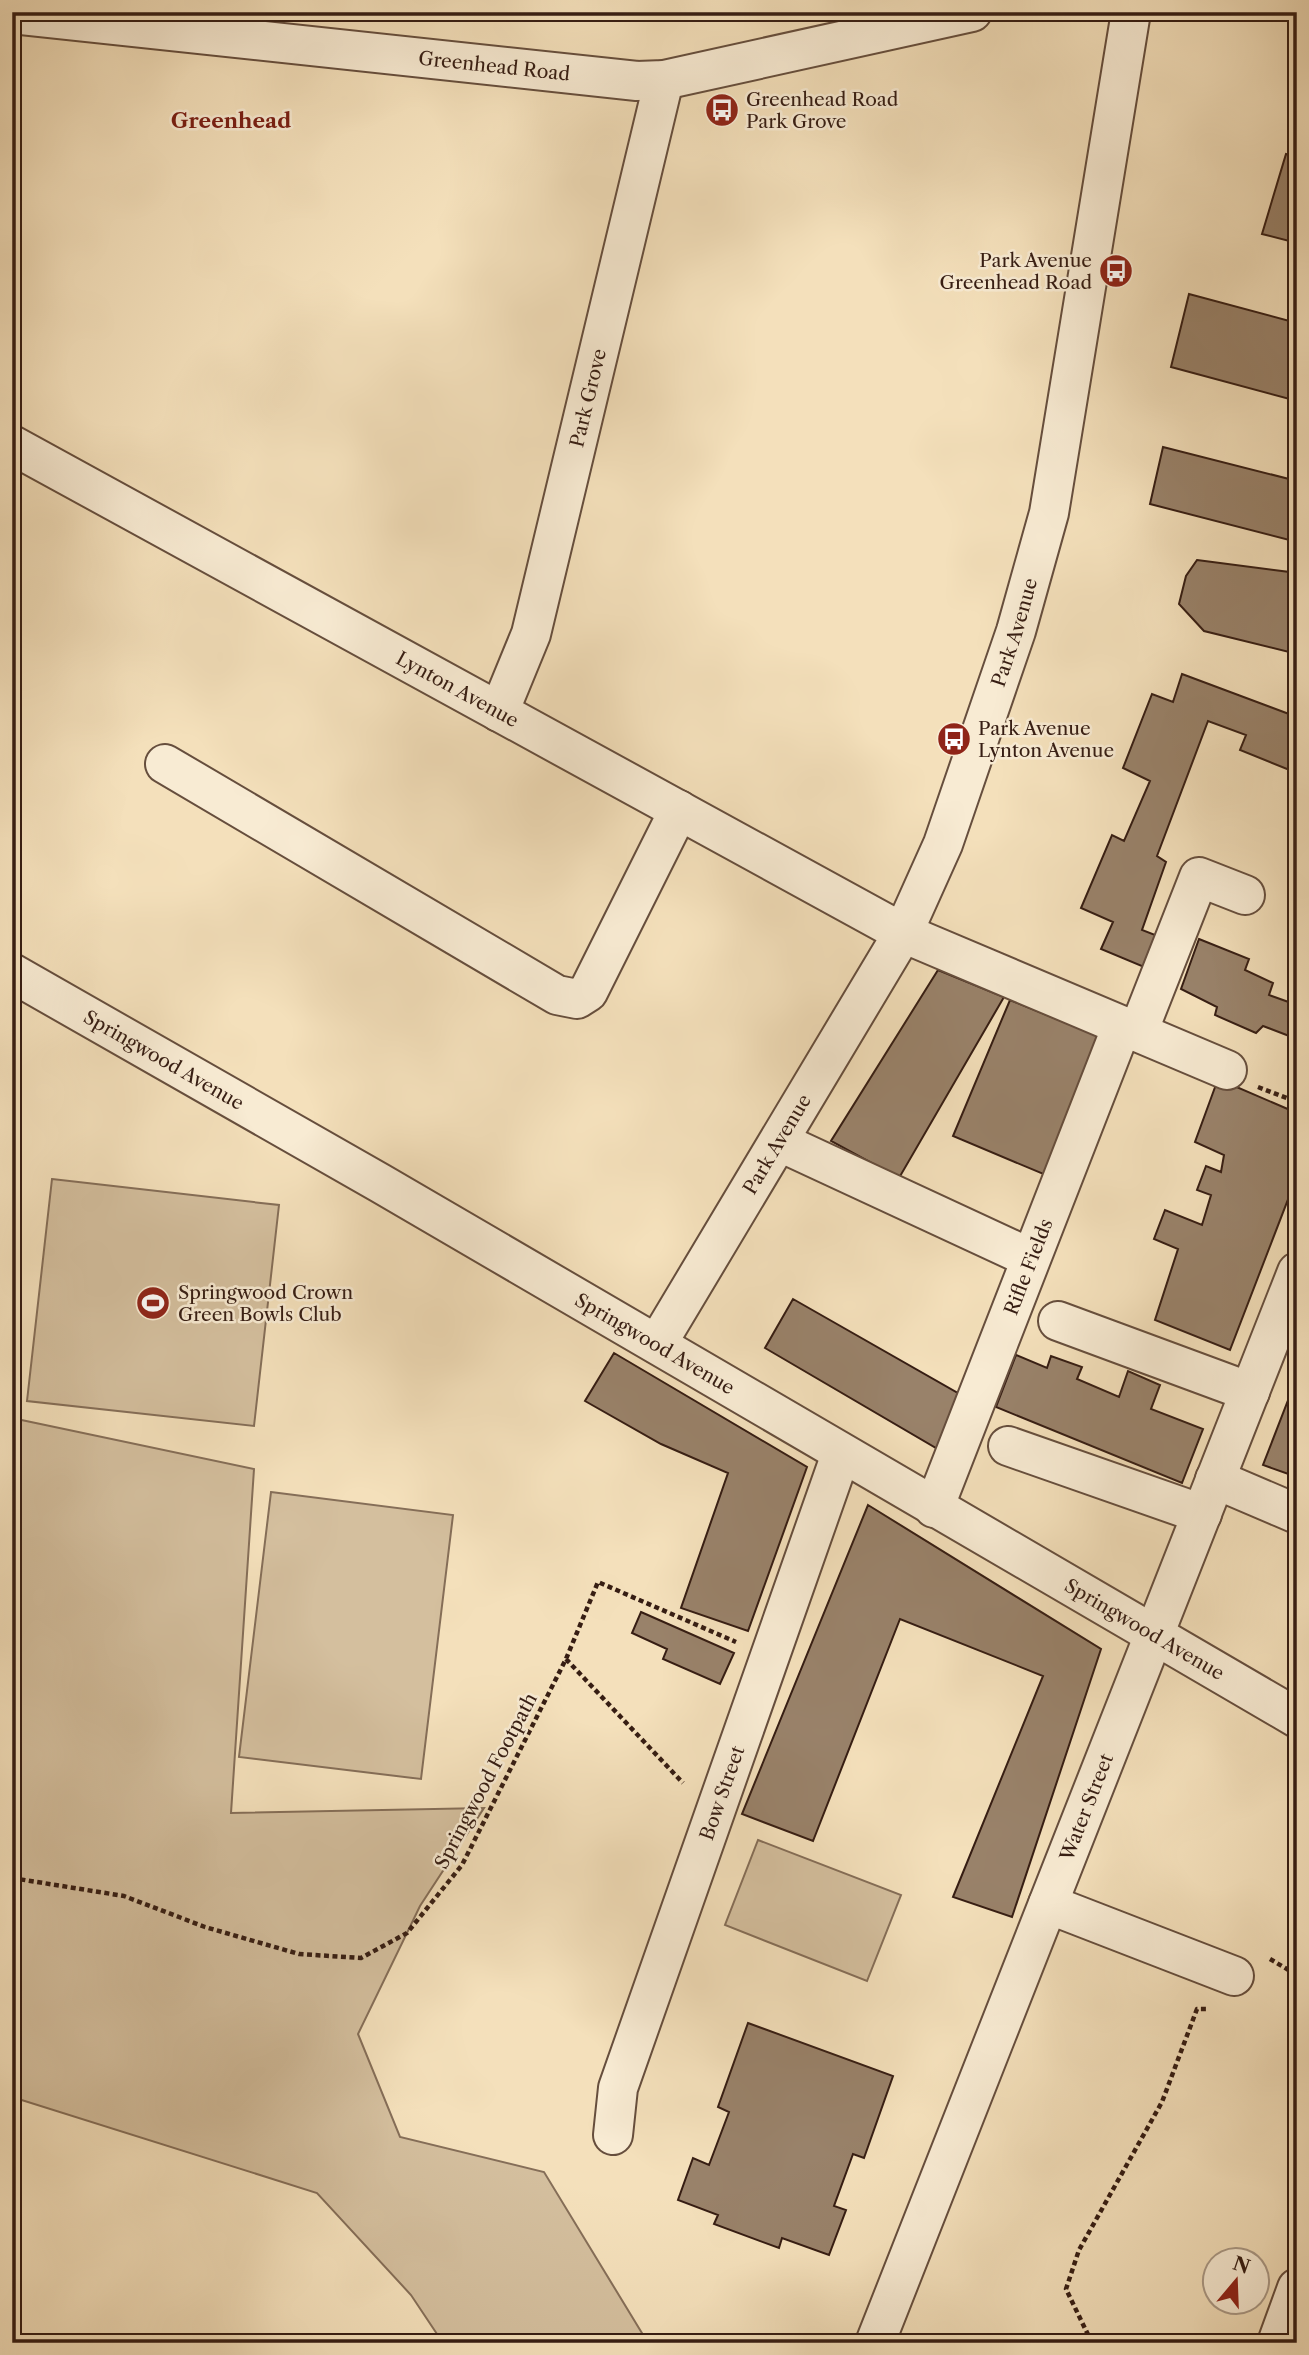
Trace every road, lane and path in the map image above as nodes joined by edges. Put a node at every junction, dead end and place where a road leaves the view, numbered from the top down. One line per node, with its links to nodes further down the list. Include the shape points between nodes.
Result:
1 (972, 12): 4 (street, Greenhead Road)
2 (1131, 12): 10 (street, Park Avenue, via 1049,513 1016,631 943,844)
3 (12, 14): 4 (street, Greenhead Road, via 637,81)
4 (664, 80): 6 (street, Park Grove, via 531,634)
5 (12, 445): 6 (street, Lynton Avenue)
6 (499, 712): 8 (street, Lynton Avenue)
7 (165, 764): 8 (street, via 557,995 577,999 588,992)
8 (679, 810): 10 (street, Lynton Avenue)
9 (1245, 895): 12 (street, Rifle Fields, via 1199,877)
10 (903, 933): 12 (street); 14 (street, Park Avenue)
11 (12, 973): 18 (street, Springwood Avenue)
12 (1130, 1029): 13 (street); 15 (street, Rifle Fields)
13 (1227, 1070)
14 (780, 1142): 15 (street); 18 (street, Park Avenue)
15 (1030, 1258): 23 (street, Rifle Fields)
16 (1297, 1272): 19 (street, Water Street)
17 (1058, 1321): 19 (street)
18 (657, 1345): 21 (street, Springwood Avenue)
19 (1250, 1391): 22 (street, Water Street)
20 (1008, 1446): 24 (street)
21 (841, 1454): 23 (street, Springwood Avenue); 27 (street, Bow Street)
22 (1215, 1479): 24 (street, Water Street); 25 (street)
23 (934, 1508): 26 (street, Springwood Avenue)
24 (1202, 1514): 26 (street, Water Street)
25 (1297, 1514)
26 (1155, 1636): 29 (street, Springwood Avenue); 32 (street, Water Street)
27 (771, 1657): 28 (path, Springwood Footpath, via 598,1582); 30 (street, Bow Street)
28 (566, 1660): 30 (path); 31 (path, Springwood Footpath, via 462,1866 407,1933 361,1958 299,1954 205,1927 124,1896)
29 (1297, 1718)
30 (715, 1817): 35 (street, Bow Street, via 618,2088)
31 (12, 1878)
32 (1048, 1903): 34 (street); 37 (street, Water Street)
33 (1297, 1975): 34 (path, via 1252,1947)
34 (1234, 1976): 38 (path, via 1214,2009 1197,2009 1162,2102 1079,2250 1066,2289)
35 (612, 2135)
36 (1297, 2288): 39 (street)
37 (875, 2343)
38 (1092, 2343)
39 (1277, 2343)

